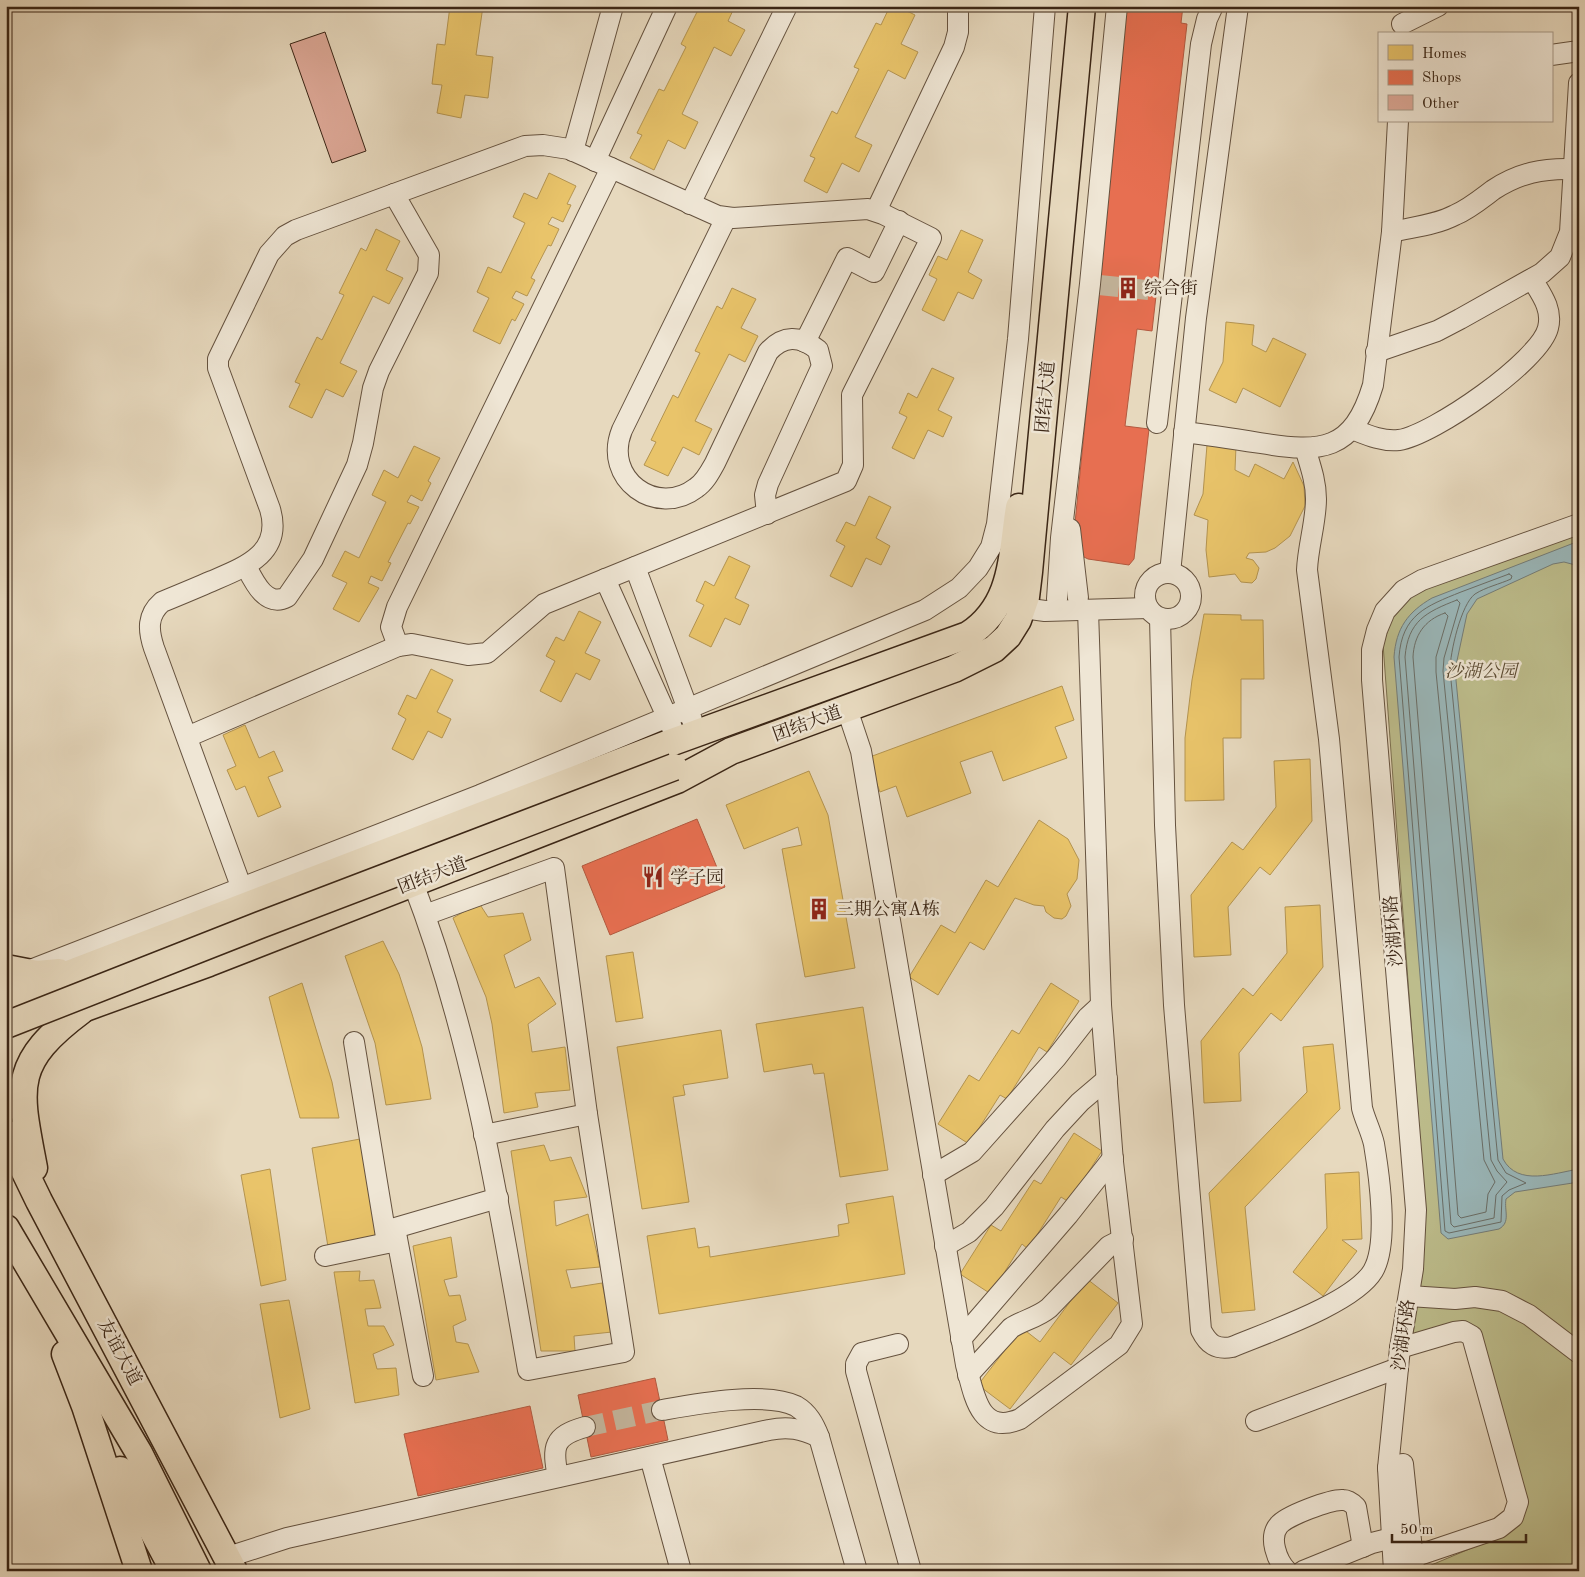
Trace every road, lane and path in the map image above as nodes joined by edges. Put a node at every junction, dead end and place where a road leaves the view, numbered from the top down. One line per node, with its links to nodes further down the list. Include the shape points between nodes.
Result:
1 (613, 6): 17 (street)
2 (667, 6): 18 (street)
3 (788, 6): 21 (street)
4 (958, 6): 22 (street, via 958,32 954,47)
5 (1045, 6): 45 (street, via 1017,349 998,524 985,558 959,588 926,610)
6 (1066, 6): 49 (main road, 团结大道, via 1021,494 1009,570 998,605 981,626 968,635)
7 (1082, 6): 41 (main road, 团结大道)
8 (1117, 6): 33 (street, via 1094,285)
9 (1213, 6): 29 (street, via 1201,44 1164,292)
10 (1238, 6): 31 (street)
11 (1438, 6): 12 (street)
12 (1401, 21)
13 (1579, 51): 14 (street)
14 (1552, 55)
15 (1579, 83): 19 (street)
16 (1399, 122): 25 (street)
17 (574, 151): 18 (street); 20 (street, via 554,145 525,146)
18 (603, 164): 21 (street); 44 (street, via 397,607 391,627)
19 (1573, 169): 25 (street, via 1547,168 1527,172 1455,216); 26 (street, via 1570,232 1566,246 1555,263)
20 (394, 194): 36 (street, via 285,236 269,254 220,351 218,368 272,516 273,527 266,547); 36 (street, via 425,247 430,264 373,388 357,465 313,559 287,597 273,599 262,592)
21 (690, 204): 23 (street)
22 (876, 211): 23 (street); 24 (street)
23 (726, 218): 27 (street, via 618,440 617,456 627,480 640,491 662,497 685,494 696,488 706,479 715,463 768,352 783,340 795,338)
24 (899, 221): 27 (street, via 874,272 847,258); 34 (street, via 931,238 852,395 853,465 850,475 838,485)
25 (1392, 232): 28 (street)
26 (1532, 279): 28 (street, via 1437,331); 30 (street, via 1546,302 1550,321 1544,338 1529,358 1468,405 1416,436 1387,440)
27 (805, 342): 34 (street, via 818,350 822,366 768,484 765,496)
28 (1376, 352): 30 (street, via 1370,394)
29 (1157, 423)
30 (1352, 429): 32 (street, via 1327,446)
31 (1184, 432): 32 (street); 38 (street)
32 (1305, 448): 43 (street, via 1316,485 1307,570 1329,739 1362,1108 1374,1142 1382,1240 1373,1271 1351,1294 1224,1348 1210,1344 1205,1337 1199,1300 1174,1005)
33 (1066, 506): 40 (street); 42 (street)
34 (767, 514): 37 (street)
35 (1579, 524): 76 (street, 沙湖环路, via 1413,584 1386,611 1374,640 1372,680 1416,1210)
36 (246, 566): 48 (street, via 162,602 148,624)
37 (635, 567): 39 (street); 45 (street)
38 (1170, 572): 43 (street, via 1158,574 1150,580); 43 (street, via 1184,578 1190,586 1190,604 1178,617 1169,619)
39 (605, 579): 44 (street, via 536,608 487,653 468,655 412,644); 47 (street)
40 (1057, 599): 41 (street); 42 (street)
41 (1024, 603): 42 (street, via 1045,611); 46 (main road, 团结大道, via 1013,630 994,649 954,669)
42 (1083, 604): 43 (street); 57 (street)
43 (1151, 607)
44 (398, 646): 48 (street)
45 (688, 708): 47 (street); 49 (street)
46 (847, 709): 50 (main road, 团结大道); 67 (street, via 861,751)
47 (668, 717): 49 (street); 52 (street)
48 (187, 736): 52 (street)
49 (679, 746): 50 (main road); 54 (main road, 团结大道); 59 (main road, via 618,778); 60 (main road, bridge, via 260,925)
50 (731, 751): 51 (main road, 团结大道, via 677,780)
51 (413, 883): 53 (street); 58 (main road, 团结大道)
52 (242, 889): 55 (street)
53 (425, 914): 63 (street, via 554,868); 65 (street, via 455,1007)
54 (112, 957): 55 (main road, via 50,974); 56 (main road, 团结大道)
55 (16, 970)
56 (6, 998)
57 (1101, 1006): 62 (street); 67 (street, via 972,1152)
58 (85, 1008): 60 (main road, 团结大道); 69 (main road, via 45,1040 29,1064 26,1076 24,1110)
59 (6, 1012)
60 (6, 1024)
61 (354, 1042): 72 (street)
62 (1107, 1079): 66 (street); 73 (street, via 1080,1102 970,1232)
63 (587, 1114): 65 (street); 68 (street, via 624,1352 528,1370)
64 (6, 1133): 69 (main road, 友谊大道)
65 (484, 1135): 68 (street)
66 (1113, 1158): 71 (street); 77 (street)
67 (933, 1175): 73 (street)
68 (498, 1198): 72 (street, via 395,1228)
69 (40, 1201): 95 (main road, 友谊大道)
70 (6, 1228): 75 (main road, 友谊大道)
71 (1123, 1239): 82 (street, via 1109,1246 1042,1314 1010,1328); 82 (street, via 1132,1324 1119,1346 1011,1423 997,1422 982,1413)
72 (392, 1242): 74 (street); 83 (street)
73 (945, 1246): 77 (street)
74 (325, 1256)
75 (34, 1279): 84 (main road, 友谊大道); 100 (main road, 友谊大道, via 139,1453)
76 (1409, 1296): 79 (street, 沙湖环路); 80 (street, via 1475,1297 1502,1302 1529,1315)
77 (961, 1339): 82 (street)
78 (898, 1344): 103 (street, via 867,1350 856,1364)
79 (1400, 1348): 81 (street, 沙湖环路); 96 (street, via 1454,1332 1464,1331 1472,1336 1518,1502 1513,1517 1499,1528)
80 (1579, 1353)
81 (1398, 1368): 86 (street); 91 (street, 沙湖环路)
82 (968, 1375)
83 (423, 1376)
84 (85, 1406): 90 (main road, 友谊大道); 99 (main road, 友谊大道)
85 (662, 1410): 88 (street, via 721,1402 773,1400 803,1411)
86 (1256, 1421)
87 (585, 1427): 92 (street, via 563,1436 556,1444 554,1459)
88 (819, 1437): 89 (street, via 785,1427); 102 (street)
89 (650, 1457): 92 (street); 101 (street)
90 (105, 1466): 97 (main road, 友谊大道); 98 (main road)
91 (1388, 1468): 93 (street, 沙湖环路); 96 (street, via 1403,1464)
92 (558, 1477): 95 (street, via 288,1538)
93 (1392, 1536): 94 (street); 106 (street, 沙湖环路)
94 (1362, 1542): 104 (street, via 1356,1507 1346,1500 1333,1501 1290,1517 1280,1523 1274,1534 1276,1549); 105 (street)
95 (231, 1564)
96 (1413, 1564)
97 (138, 1571)
98 (155, 1571)
99 (174, 1571)
100 (198, 1571)
101 (681, 1571)
102 (857, 1571)
103 (911, 1571)
104 (1287, 1571)
105 (1303, 1571)
106 (1394, 1571)

